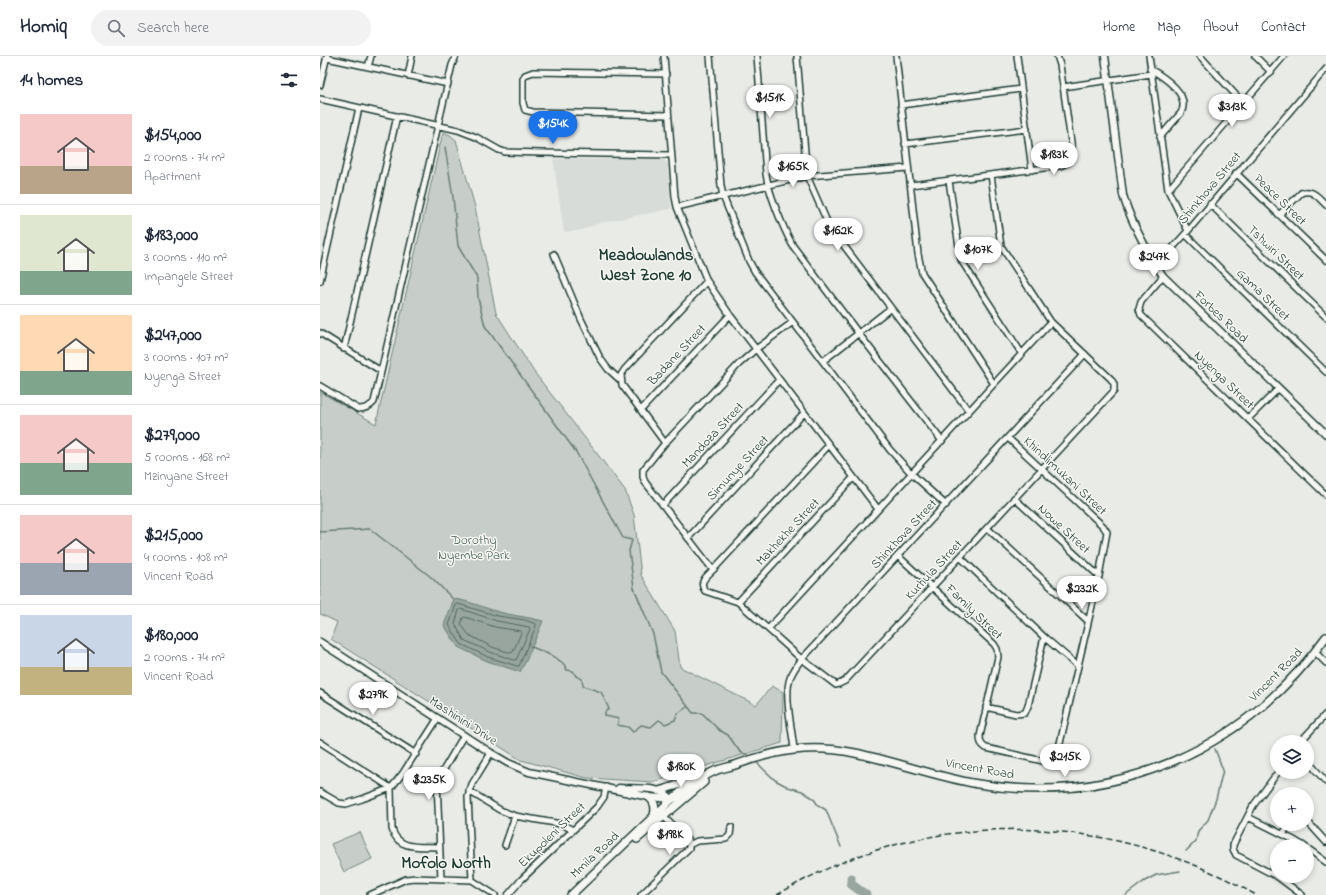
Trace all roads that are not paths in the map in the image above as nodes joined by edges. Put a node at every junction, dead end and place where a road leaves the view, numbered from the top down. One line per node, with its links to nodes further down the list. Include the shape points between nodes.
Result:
1 (371, 56): 17 (street)
2 (412, 56): 22 (street)
3 (456, 56): 24 (street)
4 (664, 56): 21 (street)
5 (710, 56): 48 (street)
6 (757, 56): 45 (street)
7 (797, 56): 43 (street)
8 (896, 56): 30 (street)
9 (1017, 56): 27 (street)
10 (1057, 56): 26 (street)
11 (1105, 56): 23 (street, Forbes Road)
12 (1149, 56): 19 (street, Gama Street)
13 (1200, 56): 29 (street)
14 (1255, 56): 20 (street)
15 (1284, 56): 20 (street)
16 (327, 57): 17 (street); 25 (street)
17 (368, 67): 22 (street)
18 (1326, 69): 41 (street, Shinkhova Street)
19 (1151, 71): 23 (street); 36 (street, Gama Street); 36 (street, via 1172,85 1183,100 1183,110)
20 (1271, 72): 29 (street)
21 (666, 74): 32 (street); 32 (street, via 533,72 525,75 523,79 523,103 526,110 532,112)
22 (408, 76): 24 (street)
23 (1108, 80): 26 (street); 56 (street, Forbes Road, via 1123,195 1128,211)
24 (448, 84): 34 (street)
25 (320, 85)
26 (1063, 87): 40 (street, via 1072,158 1060,166)
27 (1021, 89): 30 (street); 35 (street)
28 (320, 99): 31 (street)
29 (1243, 103): 47 (street)
30 (901, 105): 37 (street)
31 (359, 108): 33 (street); 58 (street)
32 (668, 115): 38 (street)
33 (397, 116): 34 (street); 67 (street)
34 (438, 126): 38 (street, via 467,133 505,152); 72 (street)
35 (1027, 129): 37 (street); 40 (street)
36 (1160, 137): 47 (street, Gama Street)
37 (905, 144): 39 (street)
38 (671, 155): 51 (street)
39 (908, 168): 43 (street); 46 (street)
40 (1032, 170): 42 (street)
41 (1236, 174): 49 (street, Shinkhova Street); 52 (street, Peace Street)
42 (991, 175): 44 (street); 64 (street, Kurhula Street, via 1001,246)
43 (807, 176): 45 (street); 60 (street, via 829,226)
44 (949, 181): 46 (street); 69 (street, via 961,260)
45 (768, 185): 48 (street); 66 (street, via 793,246)
46 (911, 185): 76 (street, via 922,273)
47 (1168, 190): 53 (street, Gama Street)
48 (723, 196): 51 (street); 63 (street, via 755,272)
49 (1210, 204): 53 (street, Shinkhova Street); 62 (street, Tshwiri Street)
50 (1326, 205): 52 (street, via 1311,192 1304,191)
51 (677, 206): 59 (street)
52 (1279, 214): 55 (street, Peace Street)
53 (1186, 233): 56 (street, Shinkhova Street); 73 (street, Gama Street)
54 (554, 254): 74 (street, via 600,358)
55 (1326, 260)
56 (1157, 265): 57 (street, Forbes Road)
57 (1164, 276): 78 (street, Forbes Road); 82 (street, Nyenga Street, via 1141,302 1139,311)
58 (320, 280)
59 (707, 281): 61 (street); 74 (street, via 622,372)
60 (891, 308): 66 (street); 80 (street)
61 (730, 315): 68 (street); 79 (street, Badane Street)
62 (1326, 317)
63 (792, 322): 68 (street); 71 (street)
64 (1051, 322): 69 (street); 70 (street, Kurhula Street)
65 (320, 333): 67 (street)
66 (859, 334): 71 (street); 85 (street)
67 (344, 349): 72 (street)
68 (756, 349): 75 (street); 86 (street)
69 (1022, 354): 76 (street)
70 (1085, 354): 84 (street, Shinkhova Street); 88 (street, Kurhula Street, via 1111,379 1114,391)
71 (823, 361): 89 (street, via 890,450)
72 (381, 371): 77 (street, via 374,402 362,409 354,407)
73 (1326, 372)
74 (620, 380): 79 (street)
75 (779, 380): 81 (street); 93 (street, Mandoza Street)
76 (994, 384): 80 (street)
77 (320, 386)
78 (1279, 388): 82 (street); 83 (street, Forbes Road)
79 (641, 410): 86 (street)
80 (969, 411): 85 (street)
81 (804, 413): 87 (street); 97 (street, Simunye Street)
82 (1248, 419): 91 (street, Nyenga Street)
83 (1326, 434)
84 (1008, 438): 88 (street, Khindlimukani Street); 94 (street, Shinkhova Street)
85 (942, 441): 89 (street)
86 (665, 443): 93 (street, via 644,467 642,474 645,482)
87 (829, 445): 90 (street); 100 (street, Kurhula Street)
88 (1042, 469): 92 (street, Kurhula Street); 101 (street, Khindlimukani Street, via 1106,529 1107,536)
89 (912, 474): 94 (street); 95 (street)
90 (853, 478): 95 (street); 103 (street, Makhekhe Street)
91 (1326, 495)
92 (1014, 498): 96 (street, Kurhula Street); 101 (street, Nowe Street)
93 (663, 504): 97 (street)
94 (946, 505): 98 (street, Shinkhova Street)
95 (878, 509): 105 (street)
96 (987, 528): 99 (street, Kurhula Street); 104 (street)
97 (688, 538): 100 (street)
98 (898, 556): 102 (street, Family Street); 110 (street, Shinkhova Street)
99 (960, 558): 102 (street, Kurhula Street); 107 (street)
100 (713, 570): 103 (street, Kurhula Street, via 703,581 703,589)
101 (1099, 576): 104 (street, Khindlimukani Street)
102 (932, 587): 110 (street, Kurhula Street, via 843,683 833,683); 114 (street, Family Street, via 997,649 998,657)
103 (738, 602): 105 (street, Kurhula Street)
104 (1088, 621): 112 (street, Khindlimukani Street)
105 (768, 629): 110 (street, Kurhula Street)
106 (1326, 636): 109 (main road, Vincent Road)
107 (1044, 637): 112 (street); 114 (street, via 1025,713 1016,714)
108 (320, 642): 115 (street, Mashinini Drive)
109 (1315, 652): 111 (street); 121 (main road, Vincent Road, via 1269,701 1245,721 1212,742 1166,764 1097,784 1055,788 1002,787 953,778 854,753)
110 (802, 659): 121 (street, Shinkhova Street, via 790,678 788,690)
111 (1326, 663)
112 (1078, 666): 120 (street, Khindlimukani Street, via 1055,760 1043,761)
113 (320, 693): 123 (street)
114 (986, 707): 120 (street, Family Street, via 980,740)
115 (438, 718): 117 (street, Mashinini Drive); 123 (street)
116 (1325, 718): 118 (street)
117 (464, 735): 122 (street, Mashinini Drive); 151 (street, via 437,781)
118 (1307, 735)
119 (320, 742): 131 (street)
120 (982, 745)
121 (794, 749): 124 (main road, Vincent Road)
122 (492, 753): 130 (street, Mashinini Drive, via 529,772); 132 (street)
123 (416, 754): 131 (street)
124 (729, 767): 126 (main road, Vincent Road); 129 (main road, Vincent Road)
125 (1314, 768): 128 (street)
126 (705, 776): 133 (main road); 136 (main road, Vincent Road)
127 (1273, 779): 141 (street)
128 (1326, 782)
129 (702, 783): 136 (street, Mashinini Drive, via 679,798); 137 (main road, Vincent Road)
130 (606, 787): 133 (street, Mashinini Drive); 135 (street, Mashinini Drive); 144 (street, Ekupoleni Street, via 601,803)
131 (391, 788): 134 (street, via 346,804 339,803); 151 (street, via 392,829 397,839 406,845)
132 (469, 791): 139 (street); 155 (street)
133 (660, 791): 136 (street, Mashinini Drive)
134 (320, 792)
135 (649, 797): 136 (street, Mashinini Drive); 138 (main road, via 655,805)
136 (672, 799): 137 (street); 138 (main road, Mmila Road)
137 (672, 808): 140 (main road, Mmila Road)
138 (654, 815): 156 (main road, Mmila Road)
139 (515, 816): 144 (street, via 561,824); 149 (street)
140 (663, 816): 150 (street); 156 (main road, Mmila Road)
141 (1248, 817): 146 (street); 162 (street, via 1233,845 1234,853 1278,877)
142 (731, 828): 150 (street, via 726,839 697,841)
143 (1314, 829): 148 (street)
144 (573, 830): 159 (street, Ekupoleni Street)
145 (1285, 831): 146 (street)
146 (1283, 834): 147 (street)
147 (1292, 839)
148 (1326, 842)
149 (505, 845)
150 (689, 845): 161 (street, via 686,852)
151 (439, 847): 154 (street)
152 (1314, 853): 153 (street)
153 (1326, 862)
154 (441, 879): 155 (street); 157 (street, via 406,879)
155 (472, 880): 158 (street)
156 (578, 890): 160 (main road, Mmila Road)
157 (370, 895)
158 (495, 895)
159 (508, 895)
160 (570, 895)
161 (641, 895)
162 (1302, 895)

